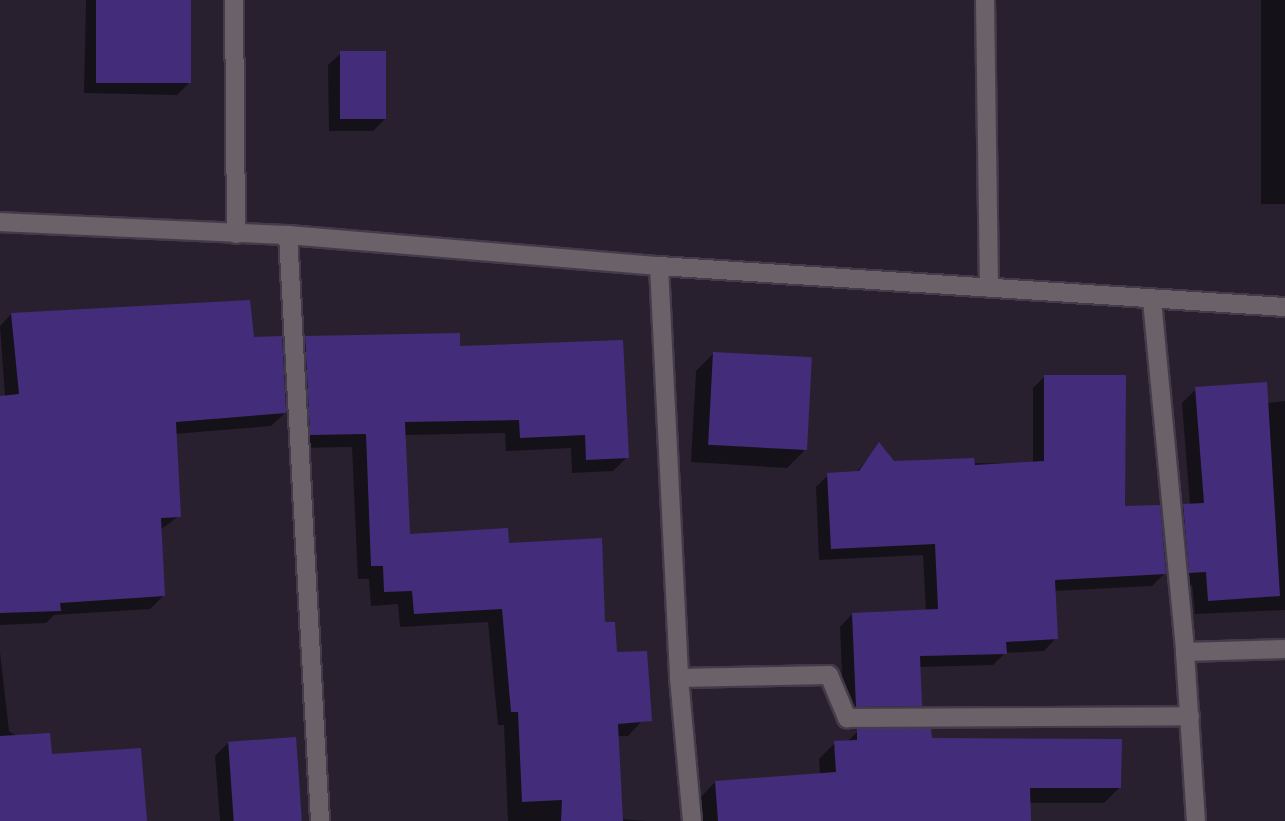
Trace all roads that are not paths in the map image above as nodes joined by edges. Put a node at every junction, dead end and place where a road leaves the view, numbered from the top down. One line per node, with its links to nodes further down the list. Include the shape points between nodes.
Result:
1 (233, 0): 4 (street)
2 (985, 0): 7 (street)
3 (0, 222): 4 (street)
4 (236, 234): 5 (street)
5 (288, 235): 6 (street); 14 (street)
6 (659, 266): 7 (street); 12 (street)
7 (989, 288): 8 (street)
8 (1152, 300): 9 (street); 11 (street)
9 (1285, 307)
10 (1285, 649): 11 (street)
11 (1185, 652): 13 (street)
12 (679, 678): 13 (street, via 829,675 847,718); 15 (street)
13 (1190, 716): 16 (street)
14 (320, 821)
15 (692, 821)
16 (1196, 821)

